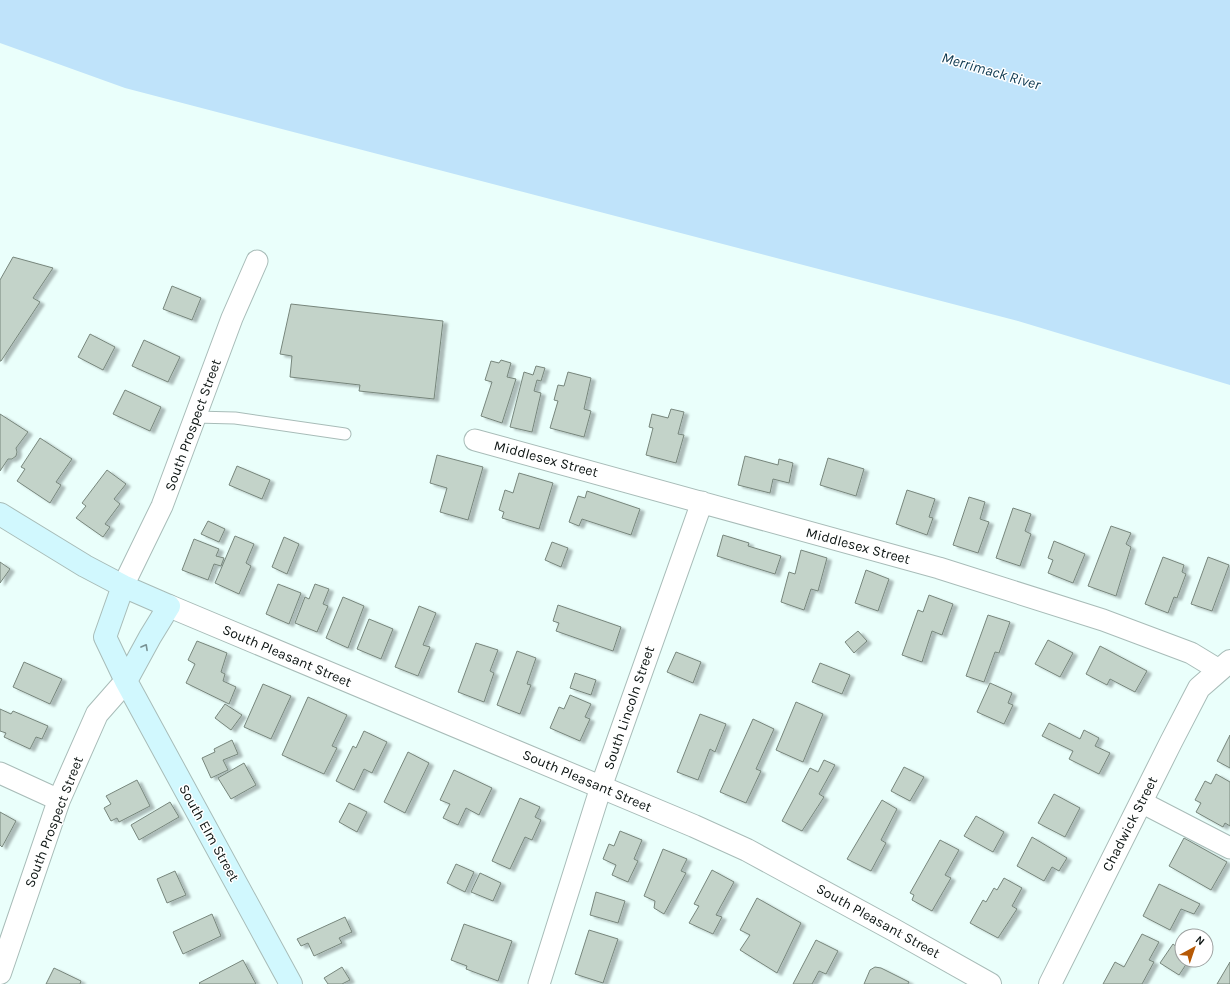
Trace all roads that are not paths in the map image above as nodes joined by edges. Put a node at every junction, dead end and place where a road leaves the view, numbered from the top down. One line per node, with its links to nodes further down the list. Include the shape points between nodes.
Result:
1 (257, 261): 2 (street, South Prospect Street, via 232,318)
2 (195, 417): 3 (lane, via 235,418); 7 (street, South Prospect Street, via 162,506)
3 (345, 434)
4 (475, 440): 5 (street, Middlesex Street)
5 (702, 502): 9 (street, Middlesex Street, via 939,568 1103,620); 12 (street, South Lincoln Street)
6 (0, 514): 7 (main road)
7 (122, 586): 8 (main road); 10 (main road, South Elm Street, via 105,637)
8 (169, 606): 10 (main road, one-way to 8); 12 (street, South Pleasant Street)
9 (1224, 666): 14 (street, Chadwick Street, via 1199,688)
10 (126, 681): 13 (street, South Prospect Street, via 97,714); 17 (main road, South Elm Street)
11 (0, 773): 13 (street)
12 (601, 787): 18 (street, South Lincoln Street); 19 (street, South Pleasant Street, via 747,850)
13 (59, 800): 16 (street, South Prospect Street)
14 (1141, 802): 15 (street); 20 (street, Chadwick Street)
15 (1230, 848)
16 (0, 973)
17 (291, 984)
18 (539, 984)
19 (990, 984)
20 (1050, 984)

